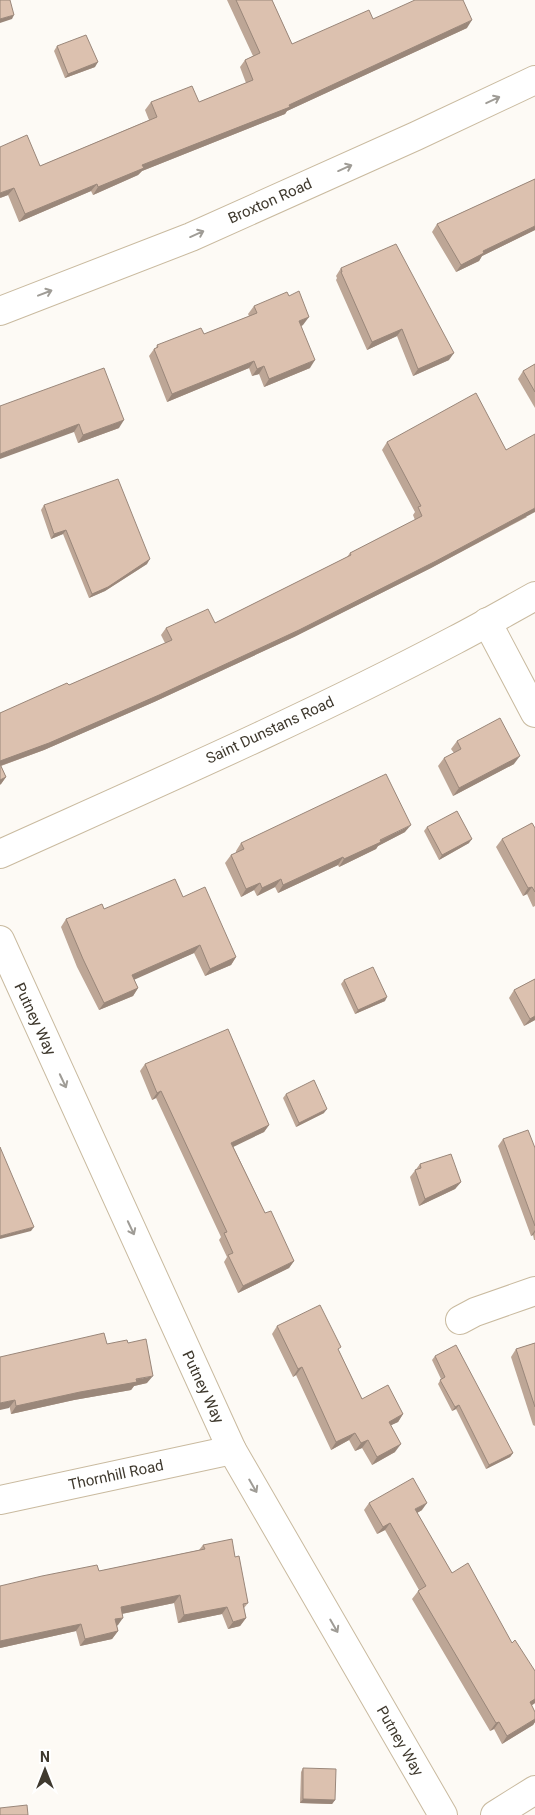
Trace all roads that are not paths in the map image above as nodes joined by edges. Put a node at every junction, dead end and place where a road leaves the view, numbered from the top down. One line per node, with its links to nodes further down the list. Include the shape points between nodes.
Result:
1 (535, 80): 2 (street, Broxton Road, one-way to 1, via 190,237)
2 (0, 311)
3 (535, 596): 4 (street, Saint Dunstans Road)
4 (488, 622): 5 (street); 6 (street, Saint Dunstans Road, via 363,687)
5 (535, 713)
6 (0, 854)
7 (0, 940): 10 (street, Putney Way, one-way to 10)
8 (535, 1291): 9 (street)
9 (460, 1320)
10 (232, 1450): 11 (street, Thornhill Road); 13 (street, Putney Way, one-way to 13)
11 (0, 1500)
12 (535, 1790): 14 (street)
13 (443, 1815)
14 (495, 1815)

